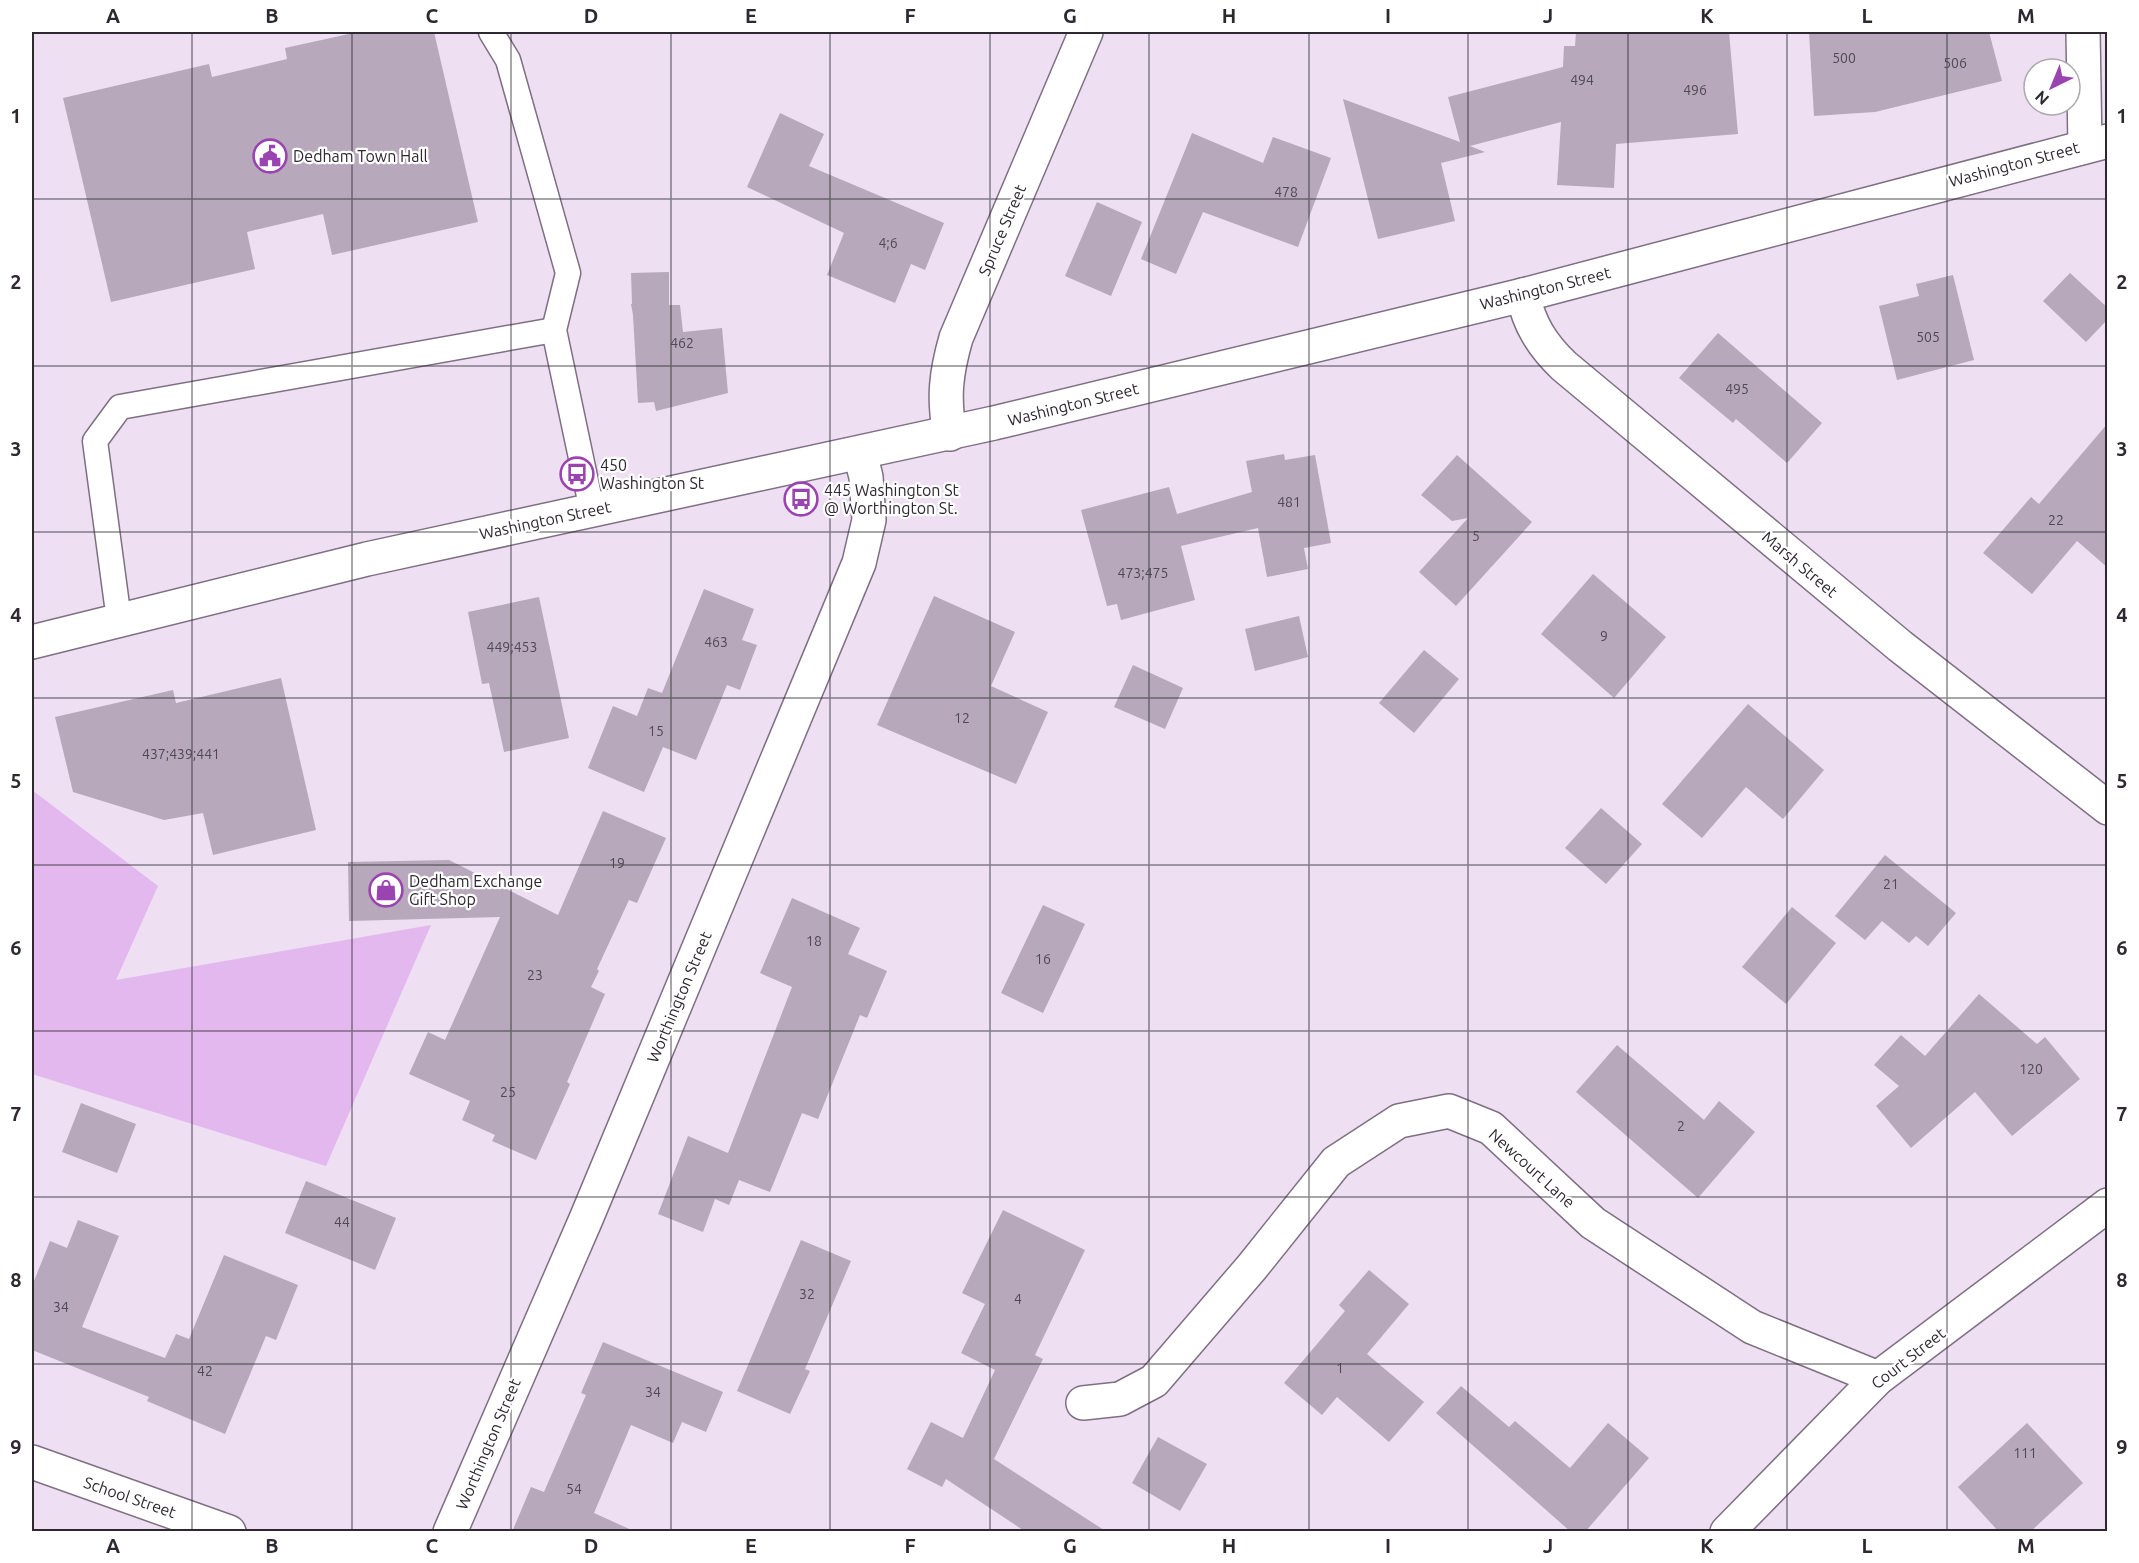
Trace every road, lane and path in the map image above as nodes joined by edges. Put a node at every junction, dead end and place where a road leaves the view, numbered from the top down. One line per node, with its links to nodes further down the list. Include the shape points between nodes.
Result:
1 (491, 32): 6 (lane, via 508,60 568,273)
2 (1086, 32): 7 (street, Spruce Street, via 956,338 946,385)
3 (2083, 32): 4 (street)
4 (2096, 143): 5 (street, Washington Street)
5 (1523, 295): 7 (street, Washington Street); 12 (street, Marsh Street, via 1527,315 1538,336 1564,366 1900,646)
6 (554, 330): 9 (lane); 10 (lane, via 120,407 95,441)
7 (950, 434): 8 (street, Washington Street)
8 (860, 453): 9 (street, Washington Street); 18 (street, Worthington Street, via 869,520 859,562 586,1219)
9 (592, 510): 10 (street, Washington Street, via 367,559)
10 (119, 620): 11 (street, Washington Street)
11 (32, 642)
12 (2108, 808)
13 (2108, 1204): 14 (street, Court Street)
14 (1878, 1378): 15 (street, Newcourt Lane, via 1752,1328 1593,1223 1491,1128 1449,1112 1399,1121 1336,1162 1154,1381 1120,1399); 19 (street, Court Street)
15 (1083, 1403)
16 (32, 1462): 17 (street, School Street)
17 (229, 1532)
18 (450, 1532)
19 (1727, 1532)

